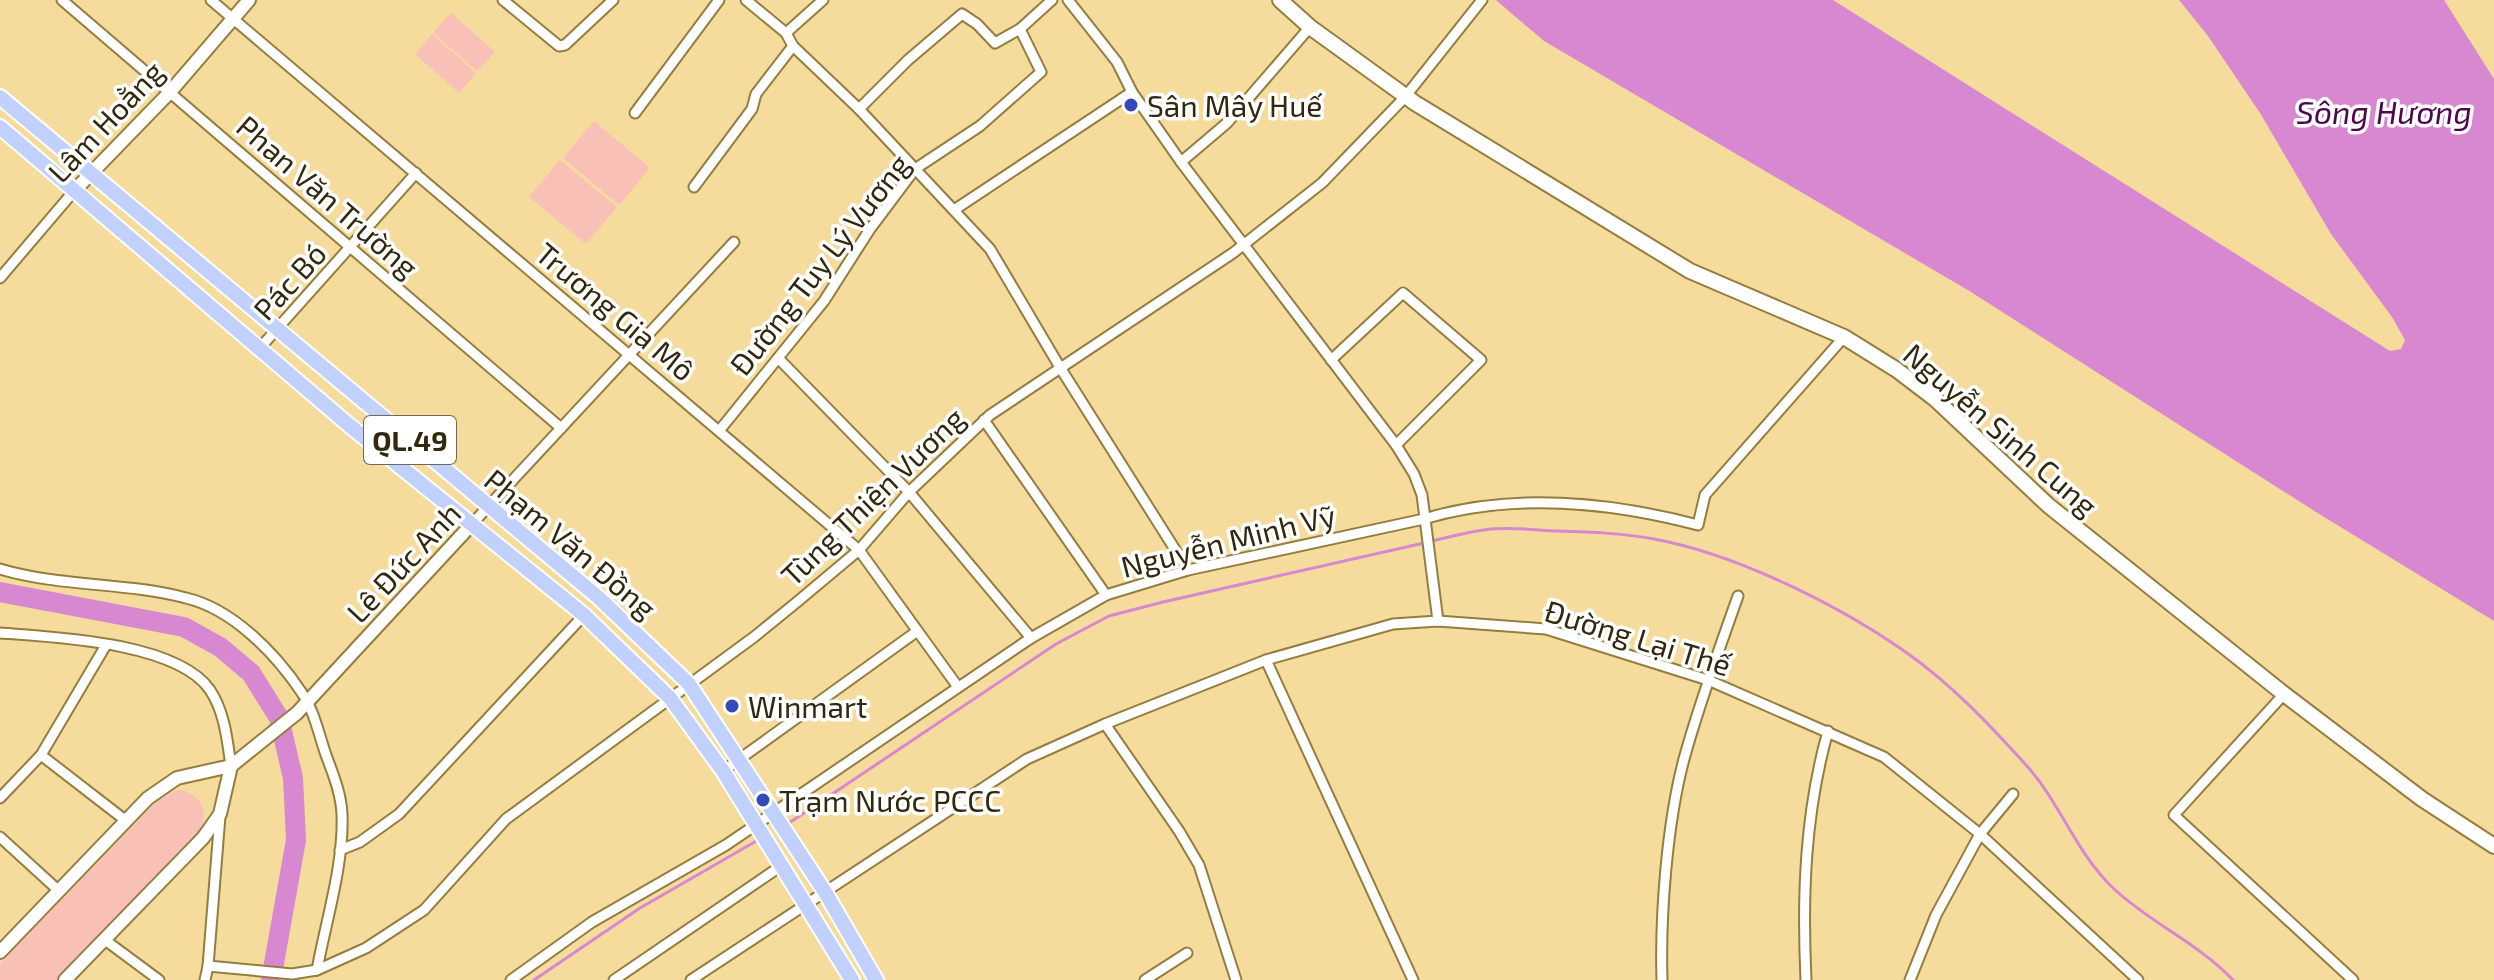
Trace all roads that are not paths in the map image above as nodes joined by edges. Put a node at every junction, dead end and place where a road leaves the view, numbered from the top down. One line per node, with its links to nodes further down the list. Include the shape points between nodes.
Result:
1 (62, 0): 18 (street, Phan Văn Trường)
2 (211, 0): 13 (street, Trương Gia Mô)
3 (249, 0): 13 (street, Lâm Hoằng)
4 (503, 0): 5 (street, via 559,46)
5 (613, 0)
6 (719, 0): 23 (street)
7 (746, 0): 16 (street)
8 (823, 0): 16 (street)
9 (1052, 0): 15 (street)
10 (1068, 0): 19 (street, via 1117,62)
11 (1280, 0): 14 (main road, Nguyễn Sinh Cung)
12 (1482, 0): 21 (street, Tùng Thiện Vương)
13 (233, 18): 18 (street, Lâm Hoằng); 28 (street, Trương Gia Mô)
14 (1310, 27): 21 (main road, Nguyễn Sinh Cung); 25 (street, via 1227,123)
15 (1020, 29): 22 (street, via 995,43 962,14); 26 (street, Đường Tuy Lý Vương, via 1041,72 980,126)
16 (786, 33): 17 (street)
17 (793, 46): 22 (street); 29 (street)
18 (170, 92): 27 (street, Lâm Hoằng); 34 (street, Phan Văn Trường)
19 (1132, 92): 25 (street); 31 (street)
20 (0, 97): 27 (main road, Phạm Văn Đồng / QL.49)
21 (1405, 97): 33 (street, Tùng Thiện Vương, via 1322,183); 37 (main road, Nguyễn Sinh Cung, via 1690,271)
22 (859, 109): 26 (street)
23 (635, 113)
24 (0, 127): 30 (main road, Phạm Văn Đồng / QL.49)
25 (1181, 162): 33 (street)
26 (915, 169): 31 (street); 40 (street, Đường Tuy Lý Vương)
27 (90, 173): 30 (street, Lâm Hoằng); 36 (main road, Phạm Văn Đồng / QL.49)
28 (416, 173): 34 (street, Pác Bó); 39 (street, Trương Gia Mô)
29 (694, 187)
30 (74, 191): 35 (street, Lâm Hoằng); 38 (main road, Phạm Văn Đồng / QL.49)
31 (954, 210): 42 (street, via 990,249)
32 (734, 242): 39 (street, Lê Đức Anh)
33 (1245, 244): 41 (street); 42 (street, Tùng Thiện Vương)
34 (351, 248): 36 (street, Pác Bó); 44 (street, Phan Văn Trường)
35 (0, 278)
36 (277, 330): 38 (street, Pác Bó); 48 (main road, Phạm Văn Đồng / QL.49)
37 (1844, 337): 49 (street, Nguyễn Minh Vỹ, via 1705,495 1698,525 1618,507 1541,503 1454,510); 66 (main road, Nguyễn Sinh Cung, via 1935,399 2049,506)
38 (259, 349): 50 (main road, Phạm Văn Đồng / QL.49)
39 (629, 353): 44 (street, Lê Đức Anh); 45 (street, Trương Gia Mô)
40 (778, 358): 45 (street, Đường Tuy Lý Vương); 47 (street)
41 (1331, 360): 46 (street); 46 (street, via 1403,293 1481,360)
42 (1061, 369): 43 (street, Tùng Thiện Vương); 53 (street)
43 (984, 420): 47 (street, Tùng Thiện Vương); 54 (street)
44 (561, 428): 48 (street, Lê Đức Anh)
45 (719, 431): 51 (street, Trương Gia Mô)
46 (1396, 445): 49 (street, via 1422,495)
47 (909, 492): 51 (street, Tùng Thiện Vương); 60 (street)
48 (490, 507): 50 (street, Lê Đức Anh); 64 (main road, Phạm Văn Đồng / QL.49, via 599,598)
49 (1424, 519): 53 (street, Nguyễn Minh Vỹ); 57 (street)
50 (471, 525): 56 (main road, Phạm Văn Đồng / QL.49); 68 (street, Lê Đức Anh)
51 (859, 550): 58 (street, Trương Gia Mô); 64 (street, Tùng Thiện Vương)
52 (0, 569): 68 (street, via 208,605 264,647)
53 (1188, 570): 54 (street, Nguyễn Minh Vỹ)
54 (1106, 595): 60 (street, Nguyễn Minh Vỹ)
55 (1738, 596): 63 (street)
56 (584, 615): 67 (main road, Phạm Văn Đồng / QL.49); 84 (street, via 399,814)
57 (1438, 621): 62 (street, Đường Lại Thế, via 1393,624); 63 (street, Đường Lại Thế, via 1546,629)
58 (916, 632): 65 (street, Trương Gia Mô); 72 (street)
59 (0, 633): 61 (street, via 55,635)
60 (1031, 638): 65 (street, Nguyễn Minh Vỹ)
61 (106, 645): 71 (street); 73 (street, via 192,670 224,717)
62 (1266, 660): 69 (street, Đường Lại Thế); 105 (street)
63 (1708, 680): 70 (street, Đường Lại Thế); 106 (street, via 1674,808)
64 (689, 684): 67 (street, Tùng Thiện Vương); 72 (main road, Phạm Văn Đồng / QL.49)
65 (958, 687): 79 (street, Nguyễn Minh Vỹ, via 857,758)
66 (2284, 694): 83 (main road, Nguyễn Sinh Cung, via 2422,799); 110 (street, via 2174,815)
67 (670, 698): 74 (main road, Phạm Văn Đồng / QL.49); 93 (street, Tùng Thiện Vương, via 506,819 424,910 366,948)
68 (308, 704): 73 (street, Lê Đức Anh); 84 (street, via 337,788)
69 (1105, 724): 87 (street, Đường Lại Thế, via 1027,759); 104 (street, via 1199,865)
70 (1828, 731): 81 (street, Đường Lại Thế, via 1884,757); 107 (street, via 1817,770 1804,866)
71 (41, 755): 76 (street); 78 (street)
72 (741, 759): 74 (street); 79 (main road, Phạm Văn Đồng / QL.49)
73 (231, 766): 77 (street); 78 (street, Lê Đức Anh, via 177,778)
74 (723, 771): 80 (main road, Phạm Văn Đồng / QL.49)
75 (2013, 794): 81 (street)
76 (0, 798)
77 (220, 814): 89 (street); 92 (street)
78 (125, 820): 86 (street, Lê Đức Anh)
79 (780, 821): 80 (street, Nguyễn Minh Vỹ); 87 (main road, Phạm Văn Đồng / QL.49)
80 (762, 834): 85 (main road, Phạm Văn Đồng / QL.49); 100 (street, Nguyễn Minh Vỹ, via 726,845 592,922)
81 (1980, 834): 108 (street, via 1936,915); 109 (street, Đường Lại Thế)
82 (0, 837): 86 (street)
83 (2494, 846)
84 (340, 850): 93 (street)
85 (781, 866): 88 (main road, Phạm Văn Đồng / QL.49); 95 (street)
86 (58, 890): 90 (street, Lê Đức Anh)
87 (825, 892): 88 (street, Đường Lại Thế); 103 (main road, Phạm Văn Đồng / QL.49)
88 (806, 905): 101 (street, Đường Lại Thế); 102 (main road, Phạm Văn Đồng / QL.49)
89 (105, 940): 97 (street); 98 (street)
90 (0, 952)
91 (1187, 953): 96 (street)
92 (208, 966): 94 (street, Tùng Thiện Vương); 99 (street)
93 (317, 970): 94 (street, Tùng Thiện Vương)
94 (294, 976)
95 (619, 979)
96 (1148, 979)
97 (65, 980)
98 (159, 980)
99 (205, 980)
100 (511, 980)
101 (691, 980)
102 (852, 980)
103 (876, 980)
104 (1236, 980)
105 (1413, 980)
106 (1662, 980)
107 (1806, 980)
108 (1910, 980)
109 (2138, 980)
110 (2353, 980)

